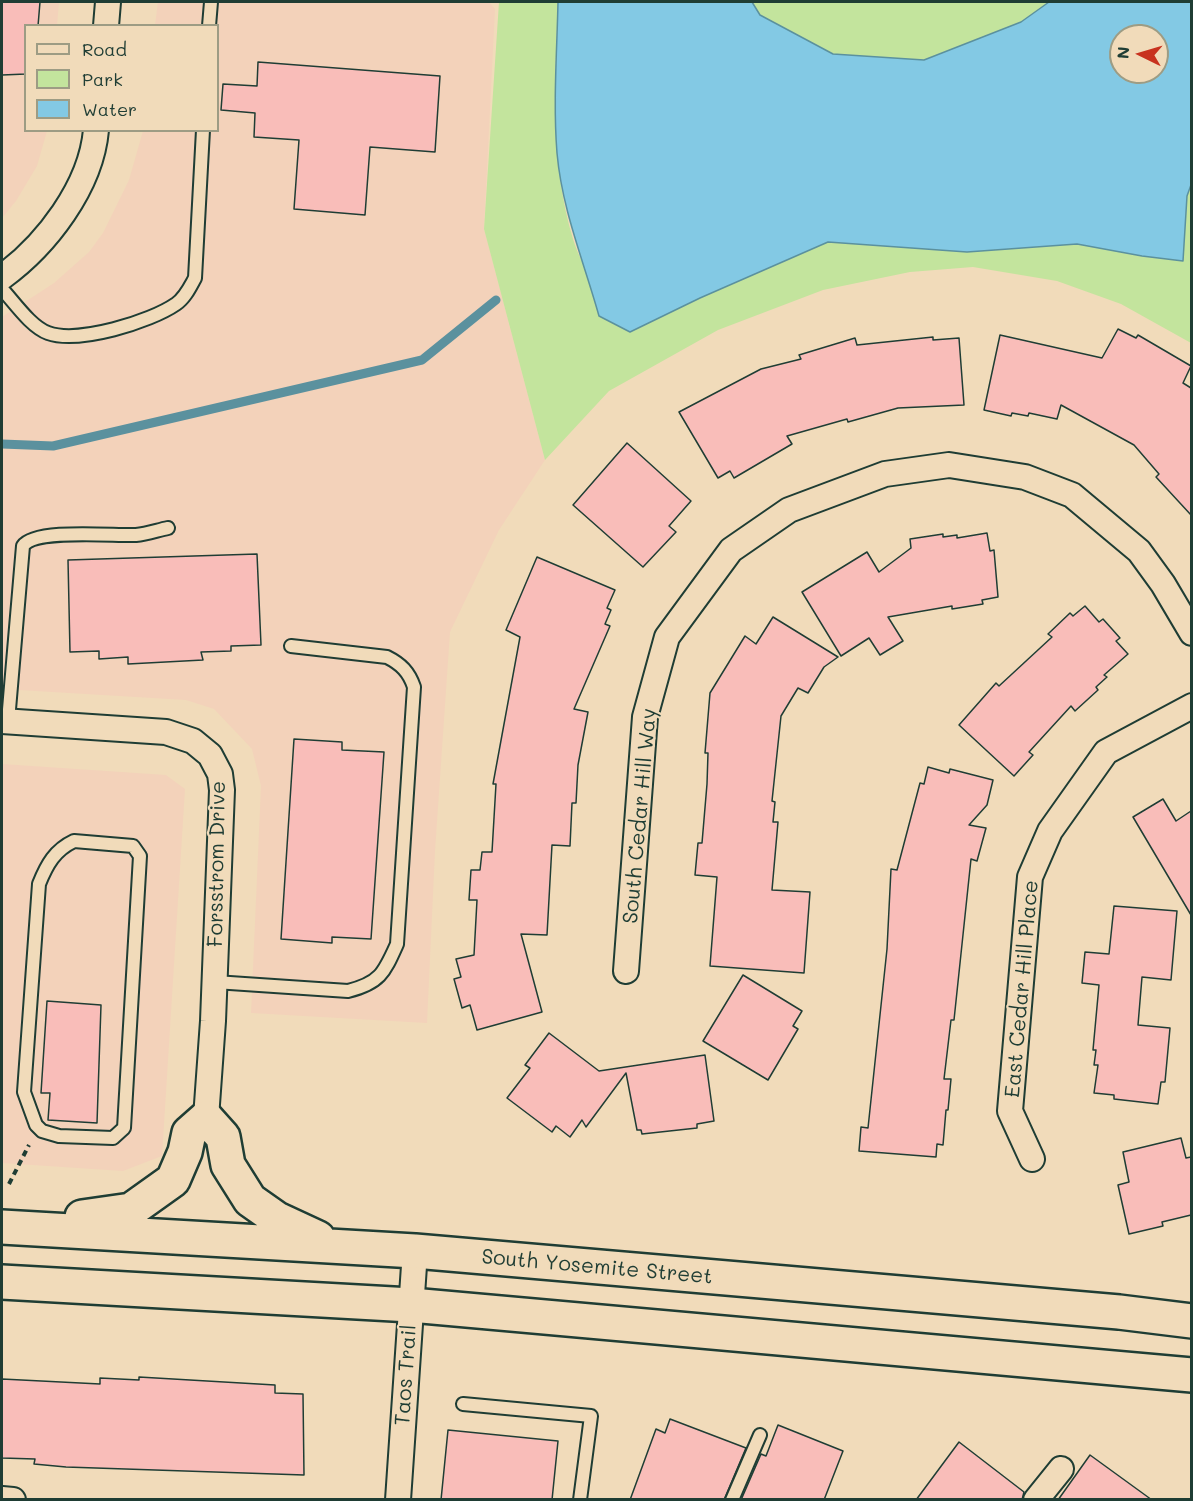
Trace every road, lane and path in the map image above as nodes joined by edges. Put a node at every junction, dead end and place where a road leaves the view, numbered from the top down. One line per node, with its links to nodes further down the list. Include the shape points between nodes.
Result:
1 (108, 2): 3 (street)
2 (211, 2): 4 (lane)
3 (106, 24)
4 (209, 24)
5 (96, 132): 7 (street, via 95,144 72,200 56,224)
6 (203, 132): 8 (lane, via 195,278 176,304 130,324 64,337 46,332)
7 (2, 277)
8 (2, 288)
9 (168, 528): 13 (lane, via 138,535 44,536 26,542)
10 (1191, 633): 14 (street, South Cedar Hill Way, via 1139,551 1072,495 1025,477 949,465 885,474 789,510 731,550 667,637 645,717)
11 (291, 646): 15 (lane, via 387,657 400,663 411,677 414,687 397,944 385,972 369,986 348,991)
12 (1191, 705): 18 (street, East Cedar Hill Place, via 1106,752 1050,831 1030,877 1010,1111)
13 (5, 721): 15 (street, Forsstrom Drive, via 166,732 193,741 210,755 220,774 222,790)
14 (626, 971)
15 (215, 982): 16 (street, Forsstrom Drive)
16 (206, 1118): 20 (main road, via 189,1132 173,1180 131,1210); 21 (main road, via 222,1137 228,1165 250,1200 277,1219)
17 (39, 1128): 17 (lane, via 59,1136 113,1138 124,1128 140,856 134,846 74,841 47,864 39,884 24,1092); 19 (path)
18 (1032, 1160)
19 (9, 1184)
20 (7, 1227): 21 (main road, South Yosemite Street)
21 (335, 1245): 22 (main road, South Yosemite Street)
22 (415, 1251): 24 (street, Taos Trail); 25 (main road, South Yosemite Street)
23 (2, 1282): 24 (main road)
24 (411, 1305): 26 (main road); 32 (street, Taos Trail)
25 (1191, 1321)
26 (1191, 1375)
27 (463, 1404): 33 (lane, via 591,1416)
28 (760, 1435): 34 (lane)
29 (1061, 1469): 35 (street)
30 (2, 1499): 31 (street)
31 (13, 1500)
32 (398, 1500)
33 (579, 1500)
34 (732, 1500)
35 (1036, 1500)

